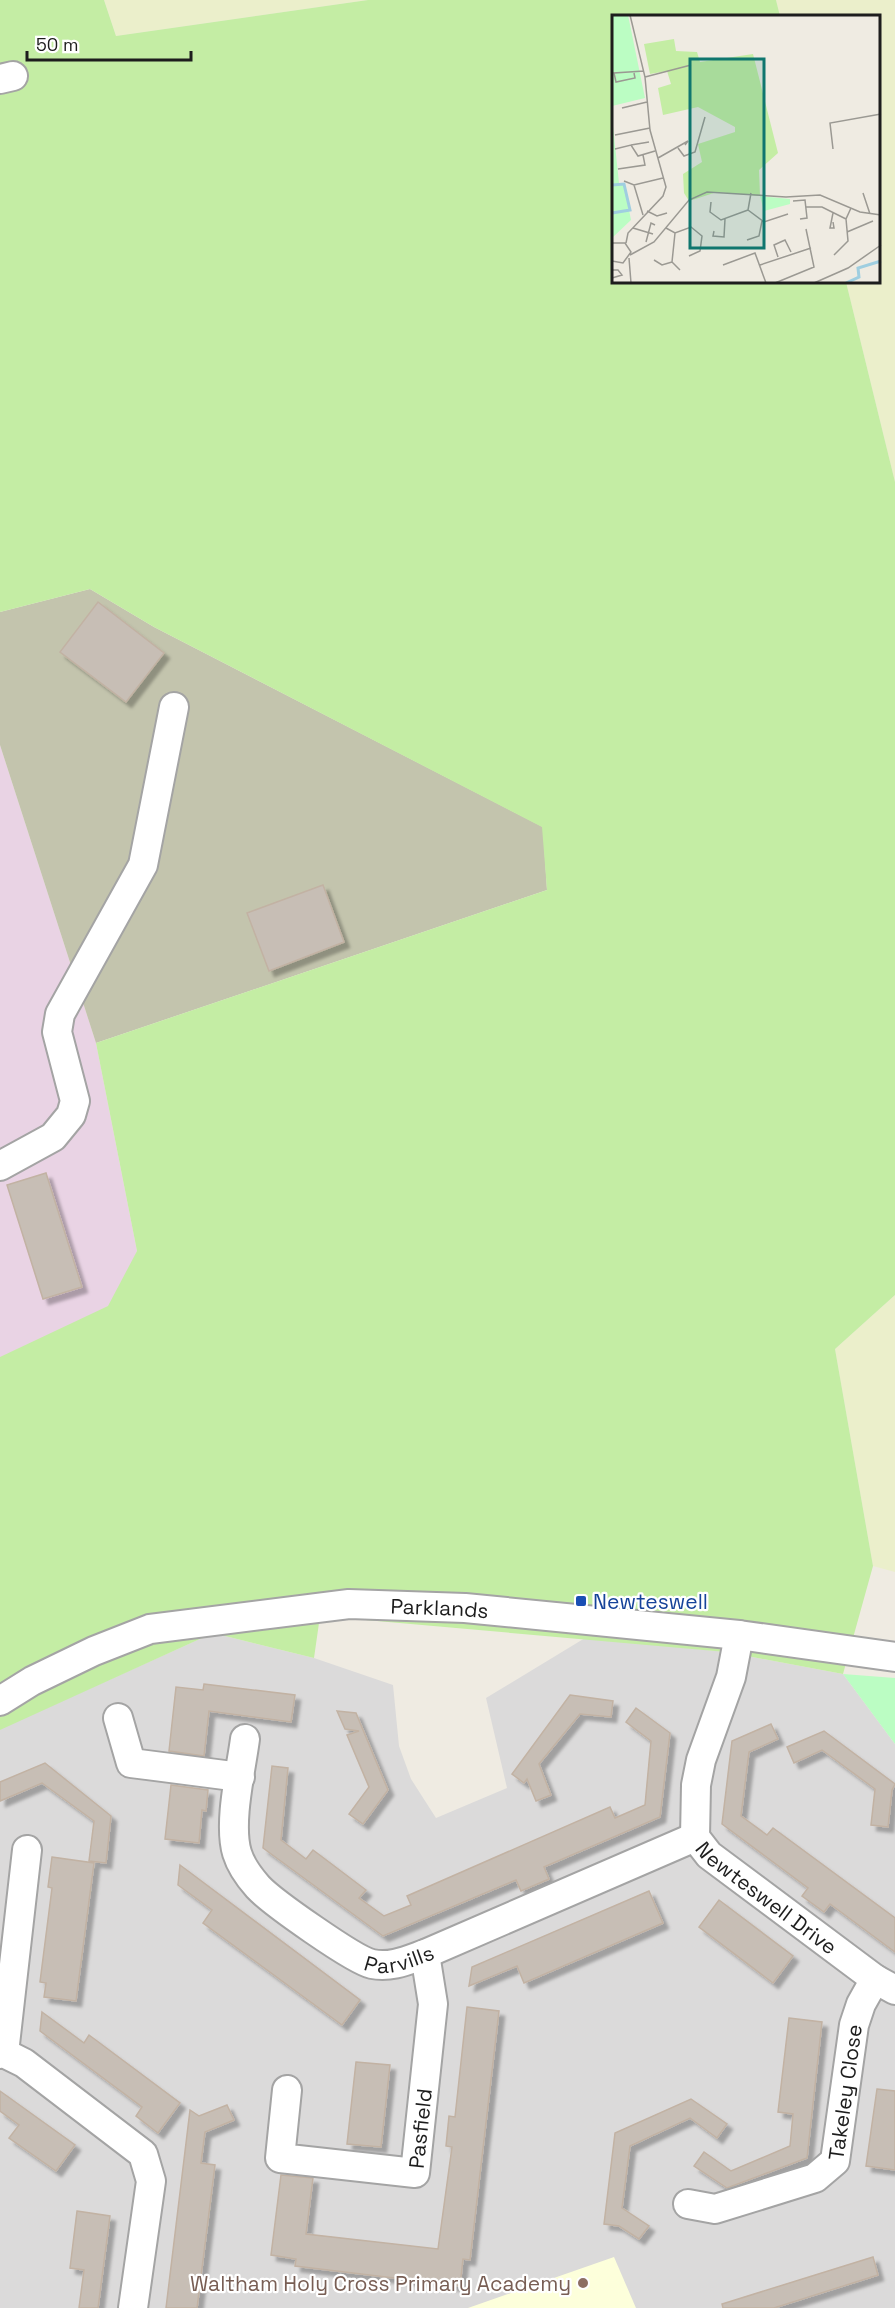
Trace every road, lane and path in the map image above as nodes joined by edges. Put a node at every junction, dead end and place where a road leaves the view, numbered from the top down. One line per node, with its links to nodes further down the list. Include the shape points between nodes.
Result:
1 (174, 706): 2 (street, via 143,865 60,1014 60,1053 75,1101 71,1115 53,1137)
2 (0, 1166)
3 (739, 1635): 4 (street, Parklands); 5 (street, Parklands, via 465,1608 349,1604 150,1629 94,1650); 9 (street, Newteswell Drive, via 731,1677 700,1760)
4 (895, 1657)
5 (0, 1701)
6 (118, 1718): 8 (street, via 131,1763)
7 (245, 1739): 8 (street, Parvills)
8 (240, 1778): 11 (street, Parvills, via 234,1827 236,1851 244,1870 260,1890 354,1957 372,1964 393,1965)
9 (695, 1837): 11 (street, Parvills); 12 (street, Newteswell Drive, via 709,1855)
10 (27, 1850): 13 (street)
11 (425, 1953): 14 (street, Pasfield, via 433,2004 415,2173 280,2158)
12 (885, 1985): 15 (street, Takeley Close, via 861,2004 854,2025 835,2161 815,2178 715,2209)
13 (2, 2054): 16 (street, via 24,2063 143,2154 151,2181)
14 (287, 2090)
15 (688, 2204)
16 (133, 2308)

